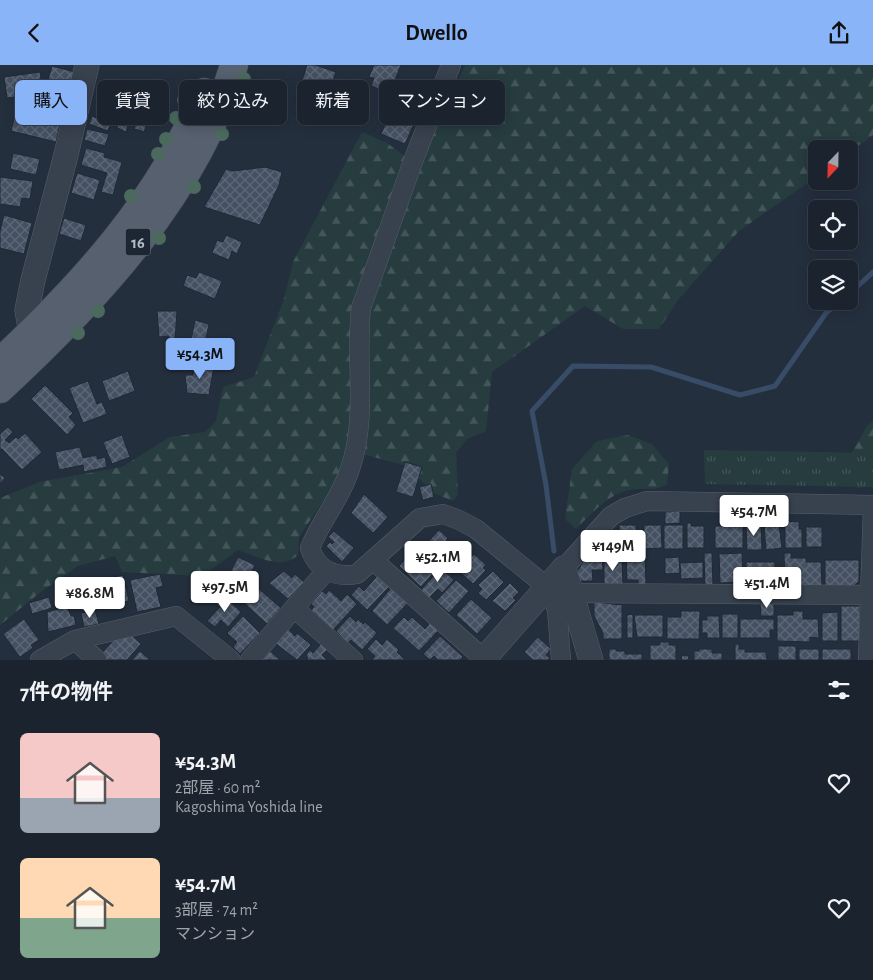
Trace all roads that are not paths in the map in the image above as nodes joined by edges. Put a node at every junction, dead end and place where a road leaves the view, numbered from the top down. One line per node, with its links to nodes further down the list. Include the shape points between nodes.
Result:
1 (87, 65): 5 (street, via 33,280 27,310)
2 (214, 65): 5 (main road, 16, via 197,109 173,156 142,203 102,257)
3 (234, 65): 7 (main road, 16, via 215,116 161,211 80,311)
4 (451, 65): 10 (street, via 361,308 358,431 351,467 341,494 310,548 313,558)
5 (31, 333): 6 (main road, 16)
6 (0, 362)
7 (0, 389)
8 (373, 560): 10 (street, via 357,574 345,576); 11 (street, via 420,518 443,514 476,529); 21 (street)
9 (564, 568): 11 (street); 12 (street); 13 (street, via 611,516 625,507 647,501 873,505)
10 (326, 571): 14 (street)
11 (547, 587): 21 (street); 22 (street, via 557,609)
12 (571, 593): 13 (street); 23 (street)
13 (871, 595): 24 (street)
14 (294, 608): 19 (street); 20 (street)
15 (75, 640): 16 (street); 17 (street); 18 (street, via 176,616)
16 (40, 660)
17 (97, 660)
18 (231, 660)
19 (250, 660)
20 (353, 660)
21 (484, 660)
22 (561, 660)
23 (591, 660)
24 (868, 660)

